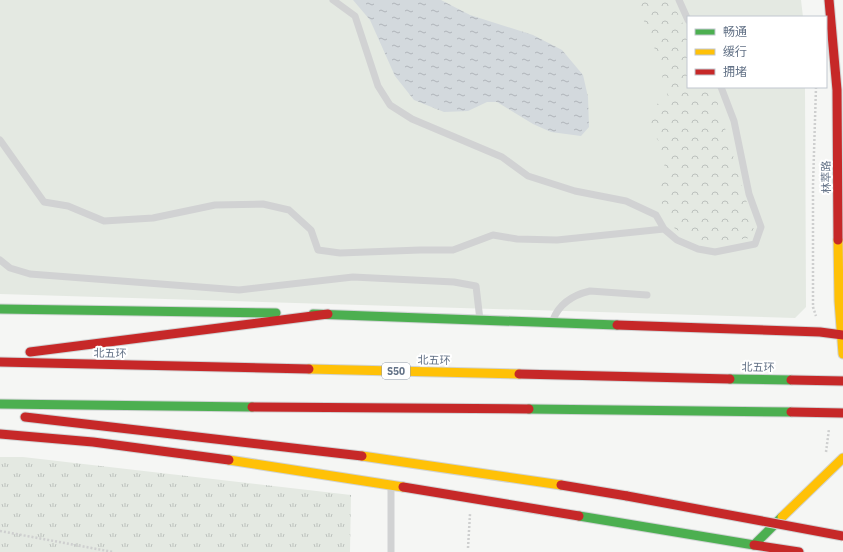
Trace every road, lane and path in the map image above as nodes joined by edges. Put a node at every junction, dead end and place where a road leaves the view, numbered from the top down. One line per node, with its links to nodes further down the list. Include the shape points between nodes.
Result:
1 (333, 0): 8 (lane, via 355,16 378,86 390,105 412,119 502,157 528,176 575,191 632,204 656,215)
2 (679, 0): 4 (lane)
3 (829, 0): 10 (main road, 林萃路, via 838,90)
4 (687, 18)
5 (721, 88): 8 (lane, via 734,120 749,194 761,227 755,244 715,252 698,249 678,240)
6 (816, 88): 17 (path, via 813,307)
7 (0, 140): 8 (lane, via 44,202 68,206 104,221 153,218 215,204 263,204 289,210 311,230 318,250 340,253 453,250 493,235 558,240)
8 (664, 229)
9 (0, 260): 15 (lane, via 10,268 30,274 239,290 353,277 454,282 476,286)
10 (839, 281): 11 (main road); 18 (main road, 林萃路)
11 (843, 290)
12 (647, 295): 16 (lane, via 590,291 582,293 562,305)
13 (0, 309): 14 (main road)
14 (328, 314): 15 (main road); 20 (main road)
15 (480, 320): 16 (main road)
16 (552, 322): 17 (main road)
17 (820, 332): 18 (main road)
18 (843, 335): 19 (main road, 林萃路)
19 (843, 354)
20 (0, 356)
21 (0, 362): 22 (main road, 北五环 / S50, bridge)
22 (843, 381)
23 (0, 404): 24 (main road, bridge)
24 (843, 413)
25 (16, 416): 33 (main road, bridge, via 322,450 508,476)
26 (830, 423): 29 (path)
27 (0, 434): 30 (main road, via 42,436 173,452)
28 (843, 458): 34 (main road)
29 (825, 459)
30 (391, 484): 31 (main road); 37 (lane)
31 (471, 497): 34 (main road); 35 (path)
32 (0, 531): 36 (path)
33 (843, 536)
34 (754, 545): 38 (main road)
35 (468, 548)
36 (113, 552)
37 (391, 552)
38 (799, 552)

